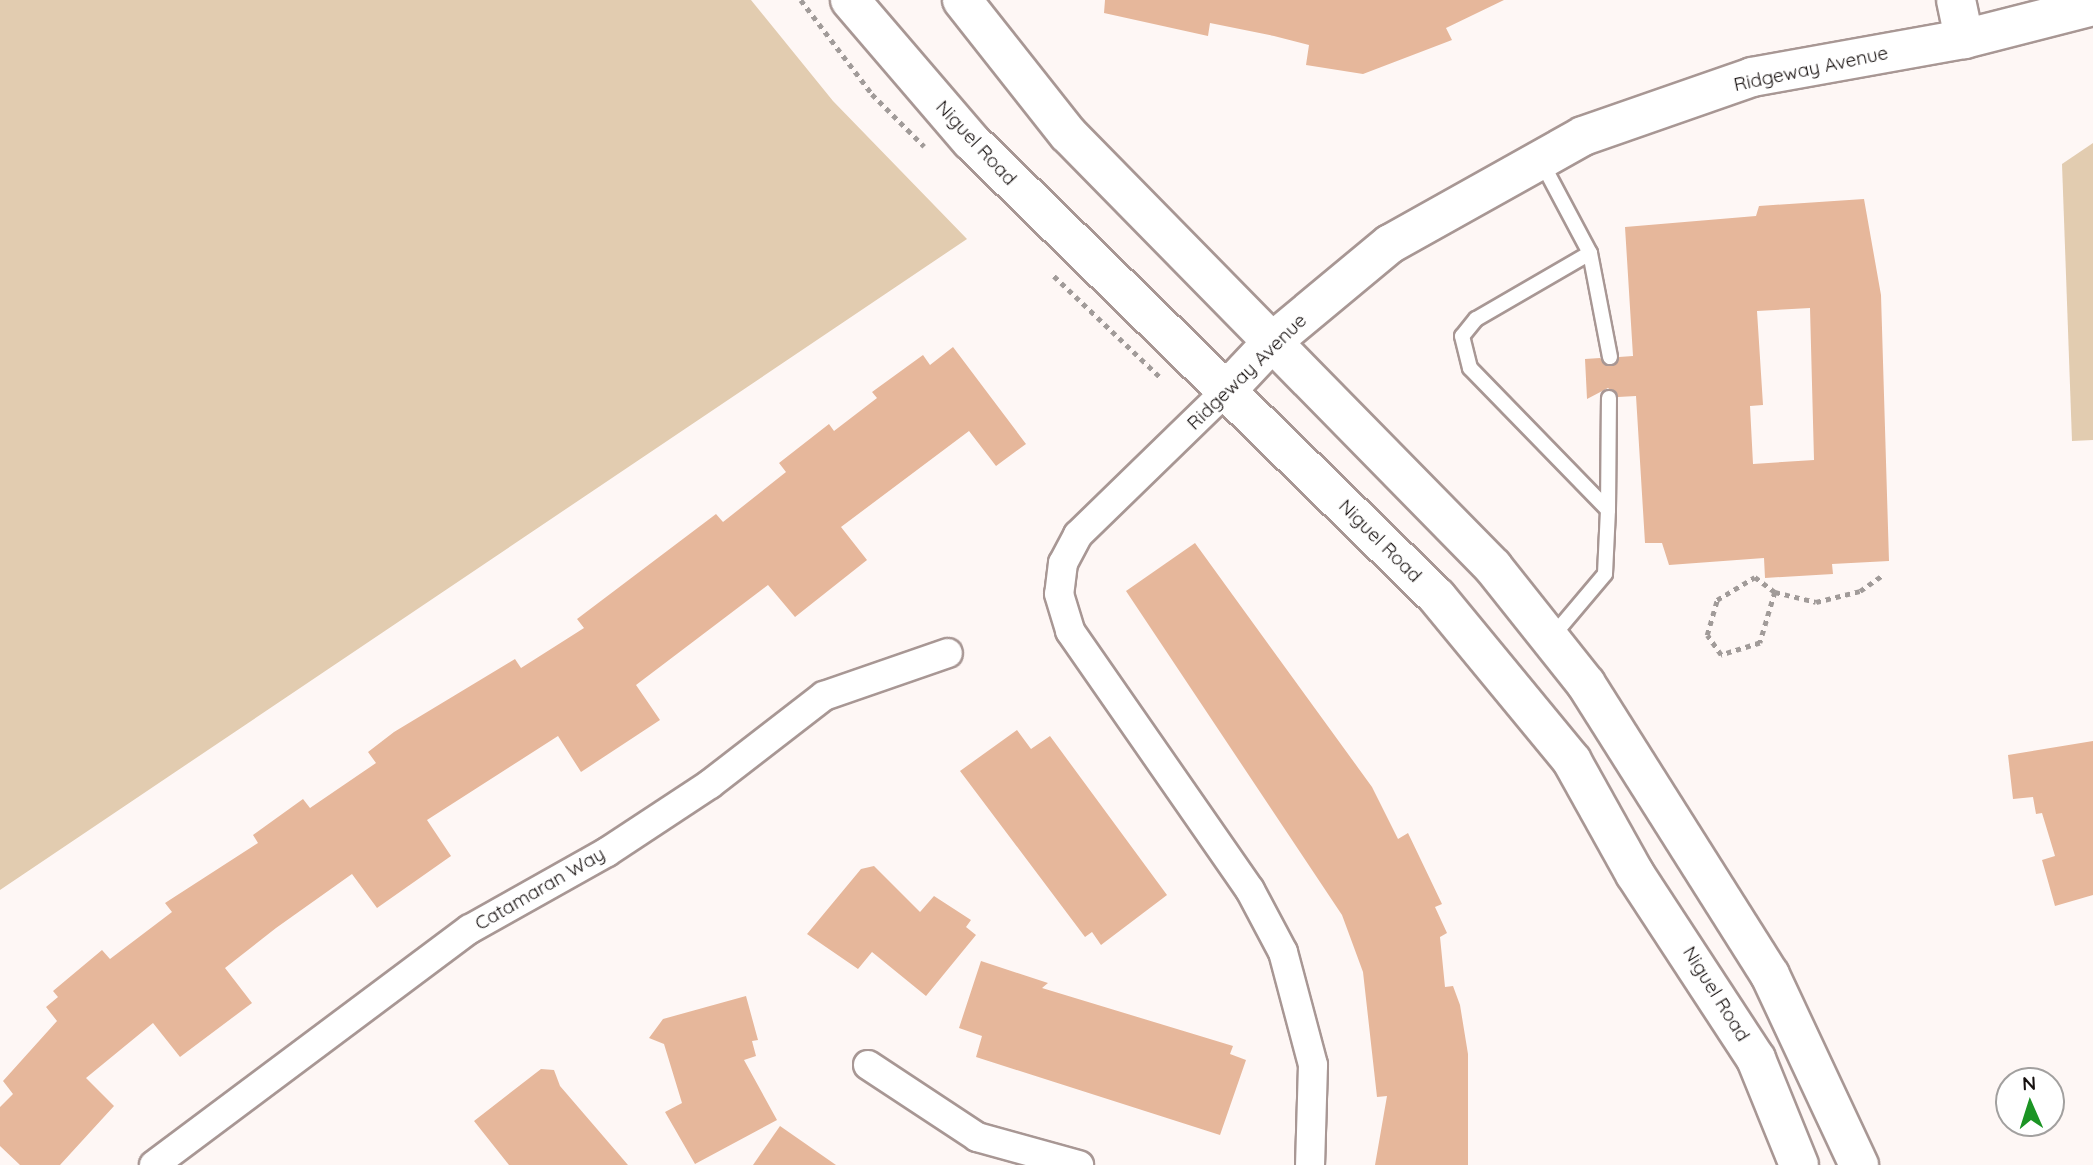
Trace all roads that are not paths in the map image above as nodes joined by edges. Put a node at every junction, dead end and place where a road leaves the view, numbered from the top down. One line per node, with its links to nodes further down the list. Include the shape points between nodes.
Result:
1 (850, 0): 10 (main road, Niguel Road, via 971,141)
2 (962, 0): 8 (main road, via 1068,134)
3 (1956, 0): 5 (main road)
4 (2093, 6): 5 (main road, Ridgeway Avenue)
5 (1964, 39): 6 (main road, Ridgeway Avenue, via 1752,77 1583,136)
6 (1541, 161): 7 (lane); 8 (main road, Ridgeway Avenue, via 1390,244)
7 (1590, 253): 9 (lane); 12 (lane, via 1476,319 1462,336 1470,368)
8 (1273, 341): 10 (main road, Ridgeway Avenue); 13 (main road, via 1493,567)
9 (1610, 358)
10 (1227, 390): 18 (street, Ridgeway Avenue, via 1078,535 1063,563 1059,594 1070,631 1250,890 1283,952 1313,1065); 19 (main road, Niguel Road, via 1437,597 1572,761 1635,874 1756,1059)
11 (1609, 398): 12 (lane)
12 (1608, 510): 13 (lane, via 1605,574)
13 (1550, 639): 20 (main road, via 1717,883 1770,975)
14 (948, 653): 16 (street, Catamaran Way, via 824,696 710,784 607,852 470,929)
15 (868, 1065): 17 (street, via 977,1137)
16 (154, 1165)
17 (1079, 1165)
18 (1310, 1165)
19 (1799, 1165)
20 (1859, 1165)

